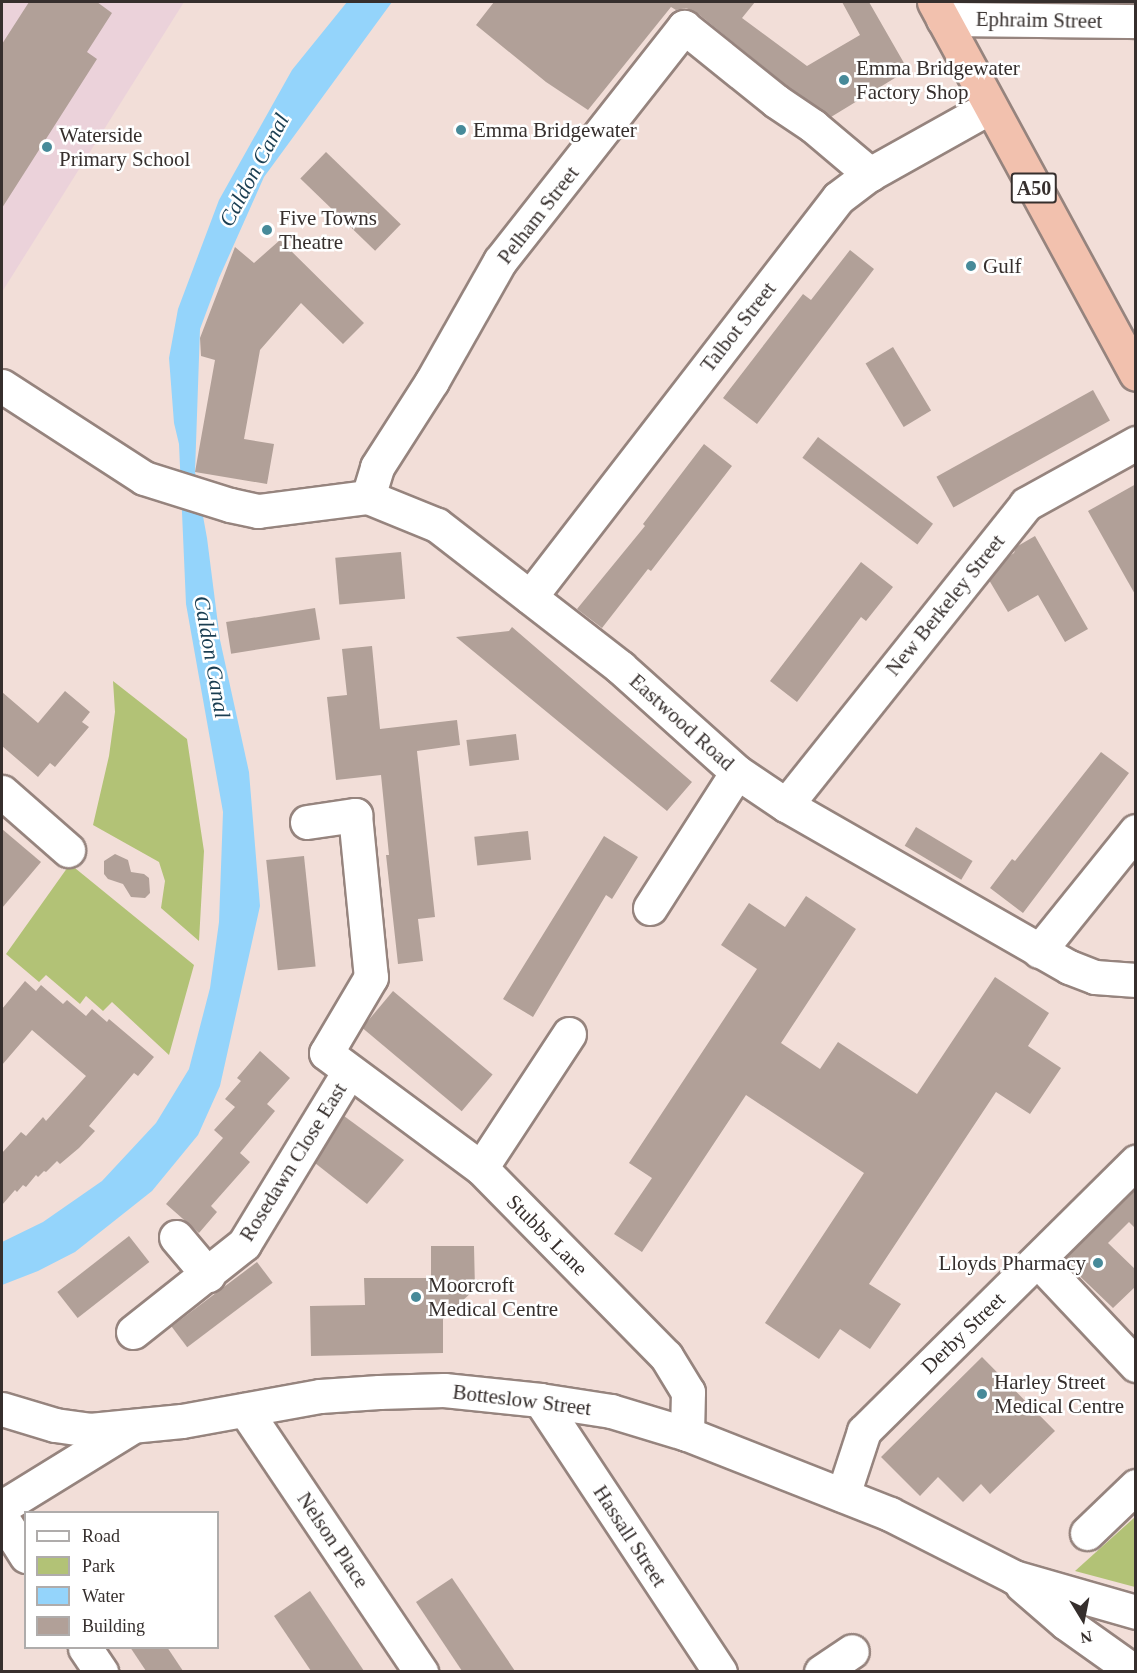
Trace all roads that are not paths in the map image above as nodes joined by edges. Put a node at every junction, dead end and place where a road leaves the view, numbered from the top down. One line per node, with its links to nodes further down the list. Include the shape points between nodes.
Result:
1 (939, 10): 2 (street, Ephraim Street); 3 (highway, A50)
2 (1131, 27)
3 (990, 107): 4 (street, Talbot Street); 5 (highway, A50)
4 (870, 174): 8 (street, Pelham Street, via 684,27 500,261 432,381 377,467); 9 (street, Talbot Street, via 838,198)
5 (1136, 374)
6 (2, 386): 8 (street, Eastwood Road, via 144,478 230,505 258,511)
7 (1136, 443): 12 (street, New Berkeley Street, via 1026,504)
8 (368, 497): 9 (street, Eastwood Road, via 437,525)
9 (530, 597): 10 (street, Eastwood Road, via 620,667)
10 (737, 772): 12 (street, Eastwood Road); 16 (street)
11 (2, 792): 15 (street)
12 (786, 805): 17 (street, Eastwood Road)
13 (307, 822): 20 (street, Rosedawn Close East, via 355,815 371,977)
14 (1136, 831): 17 (street)
15 (68, 850)
16 (650, 908)
17 (1039, 951): 18 (street, Eastwood Road, via 1095,977)
18 (1136, 980)
19 (569, 1034): 22 (street)
20 (338, 1062): 22 (street, Stubbs Lane); 25 (street, Rosedawn Close East, via 244,1244)
21 (1136, 1162): 24 (street, Derby Street)
22 (481, 1168): 32 (street, Stubbs Lane, via 666,1356 688,1392)
23 (176, 1237): 25 (street)
24 (1038, 1261): 27 (street); 34 (street, Derby Street, via 864,1431)
25 (208, 1275): 26 (street, Rosedawn Close East)
26 (133, 1332)
27 (1136, 1365)
28 (540, 1400): 30 (street, Botteslow Street, via 444,1390 379,1392 321,1396); 32 (street, Botteslow Street, via 611,1411); 45 (street, Hassall Street)
29 (2, 1409): 31 (street, Botteslow Street, via 55,1425)
30 (245, 1410): 31 (street, Botteslow Street); 44 (street, Nelson Place)
31 (130, 1428): 35 (street)
32 (687, 1434): 34 (street, Botteslow Street)
33 (1136, 1486): 37 (street)
34 (843, 1495): 39 (street, Botteslow Street)
35 (2, 1507)
36 (2, 1518): 38 (street)
37 (1087, 1533)
38 (24, 1553)
39 (1014, 1577): 40 (street, Botteslow Street); 47 (street, Botteslow Street, via 1066,1623)
40 (1136, 1612)
41 (86, 1649): 43 (street)
42 (852, 1651): 46 (street)
43 (101, 1671)
44 (421, 1671)
45 (720, 1671)
46 (821, 1671)
47 (1135, 1671)

